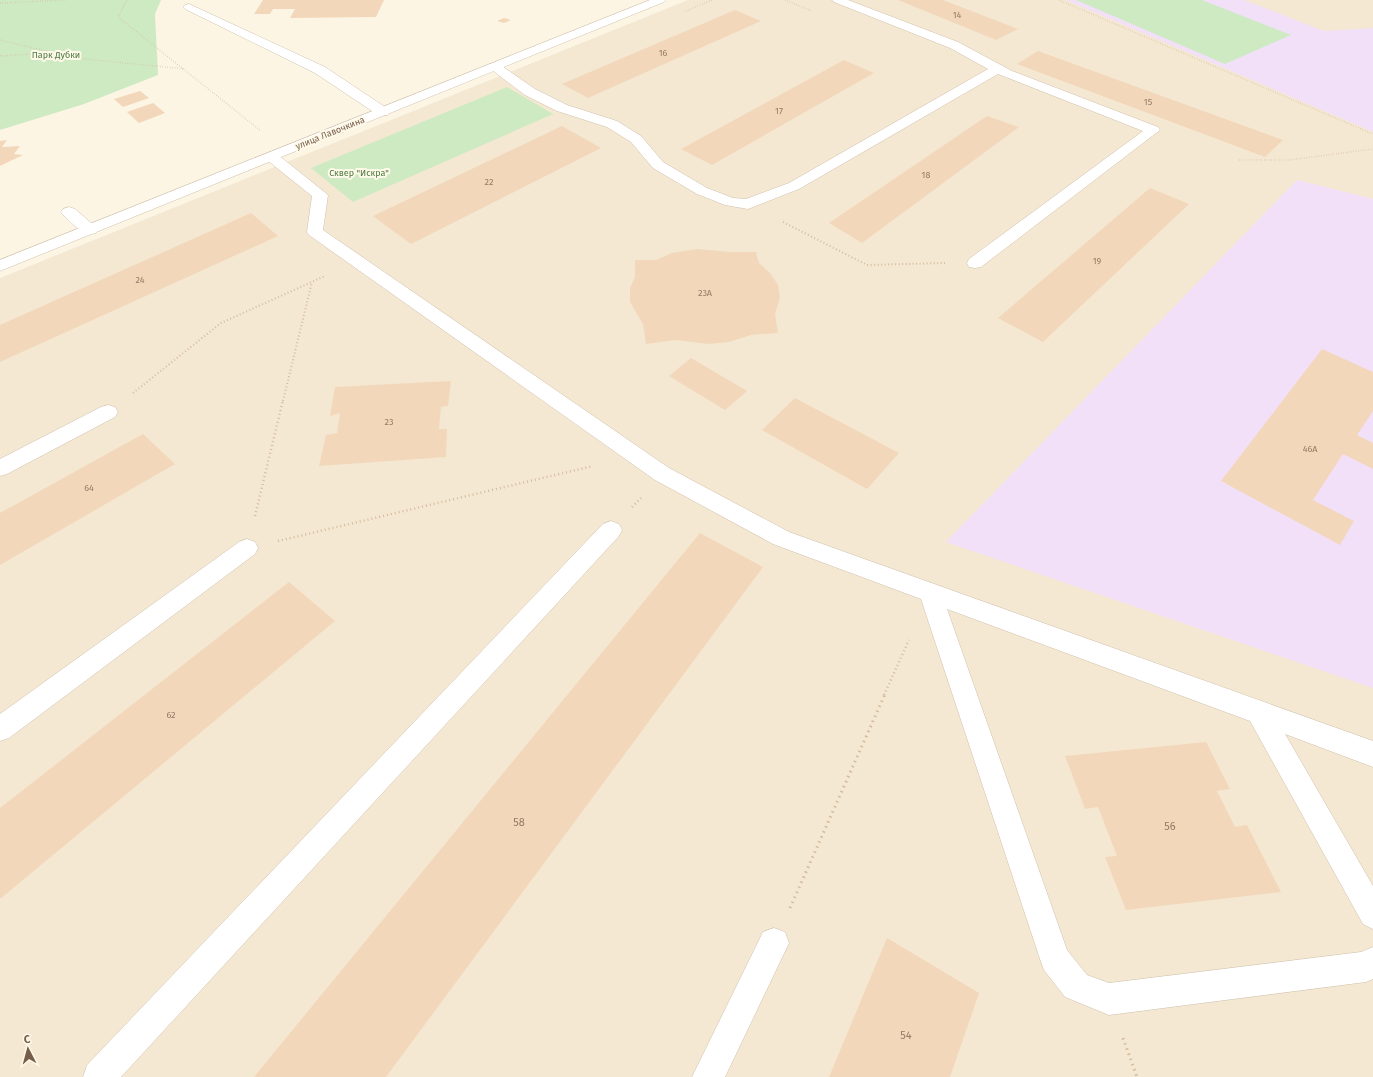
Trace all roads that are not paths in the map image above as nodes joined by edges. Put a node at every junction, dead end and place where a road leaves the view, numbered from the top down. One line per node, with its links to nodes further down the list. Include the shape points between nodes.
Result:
1 (660, 0): 4 (street, улица Лавочкина)
2 (838, 0): 5 (street, via 954,45)
3 (189, 7): 6 (street, via 320,70)
4 (494, 67): 5 (street, via 530,92 562,108 612,124 636,138 658,165 702,191 730,202 748,204 794,186); 6 (street, улица Лавочкина)
5 (997, 69): 10 (street, via 1153,130)
6 (383, 112): 7 (street, улица Лавочкина)
7 (272, 157): 9 (street, улица Лавочкина); 16 (street, via 320,195 315,232 662,474 781,538)
8 (69, 212): 9 (street)
9 (90, 230): 11 (street, улица Лавочкина)
10 (975, 263)
11 (0, 266)
12 (108, 412): 13 (street)
13 (0, 468)
14 (611, 530): 23 (street)
15 (247, 548): 18 (street)
16 (930, 592): 17 (street); 22 (street, via 1055,960 1076,986 1109,999 1366,967)
17 (1258, 712): 19 (street); 20 (street)
18 (0, 729)
19 (1373, 754)
20 (1373, 914)
21 (774, 943): 24 (street)
22 (1373, 962)
23 (99, 1077)
24 (708, 1077)

